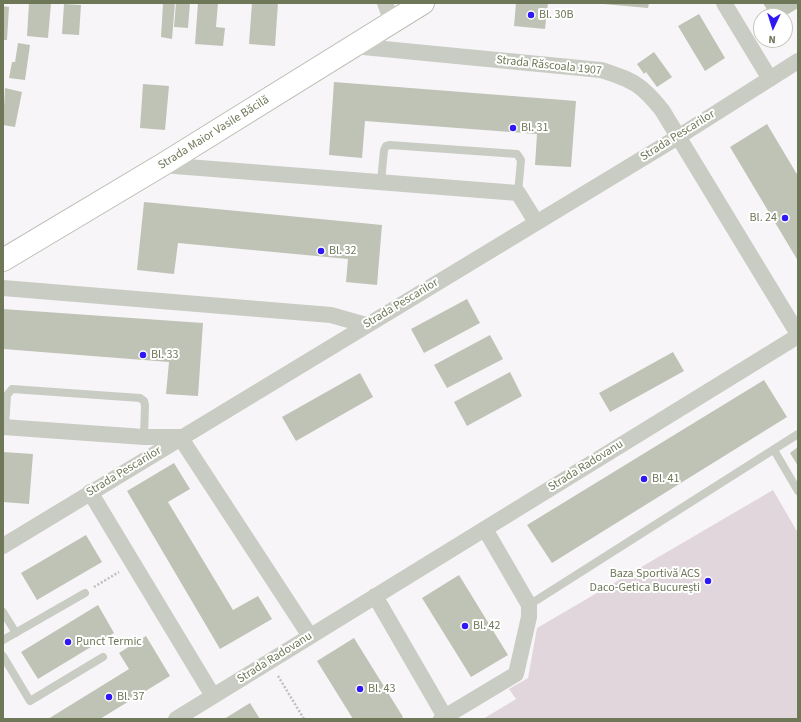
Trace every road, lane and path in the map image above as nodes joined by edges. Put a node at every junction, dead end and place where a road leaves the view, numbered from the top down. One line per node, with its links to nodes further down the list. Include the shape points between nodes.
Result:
1 (423, 3): 3 (street, Strada Maior Vasile Băcilă)
2 (724, 3): 6 (street)
3 (389, 13): 4 (street, Strada Maior Vasile Băcilă)
4 (353, 46): 7 (street, Strada Răscoala 1907, via 601,70 627,78 646,91 662,110); 8 (street, Strada Maior Vasile Băcilă)
5 (798, 62): 6 (street, Strada Pescarilor)
6 (770, 79): 7 (street, Strada Pescarilor)
7 (678, 137): 11 (street, Strada Pescarilor); 15 (street, Strada Răscoala 1907)
8 (162, 165): 9 (street); 12 (street, Strada Maior Vasile Băcilă)
9 (381, 182): 10 (street); 10 (lane, via 384,150 390,145 517,154 521,160)
10 (518, 193): 11 (street)
11 (536, 222): 14 (street, Strada Pescarilor)
12 (3, 260)
13 (3, 288): 14 (street, via 331,315)
14 (366, 325): 19 (street, Strada Pescarilor)
15 (798, 335): 23 (street, Strada Radovanu)
16 (4, 427): 18 (street); 18 (lane, via 8,395 12,389 140,398 144,400 145,405)
17 (798, 434): 20 (lane)
18 (144, 437): 19 (street)
19 (180, 437): 22 (street, Strada Pescarilor); 31 (street)
20 (774, 450): 21 (lane); 28 (lane)
21 (798, 491)
22 (90, 492): 24 (street, Strada Pescarilor); 25 (street)
23 (485, 529): 27 (street, Strada Radovanu); 28 (street)
24 (3, 546)
25 (133, 563): 26 (path); 36 (street)
26 (85, 593): 30 (lane)
27 (375, 596): 31 (street, Strada Radovanu); 37 (street)
28 (529, 605): 37 (street, via 529,617 516,674)
29 (3, 612): 30 (lane)
30 (16, 633): 32 (lane)
31 (310, 636): 35 (street, Strada Radovanu)
32 (3, 640)
33 (3, 656): 34 (lane, via 30,701)
34 (103, 657)
35 (269, 662): 36 (street, Strada Radovanu); 39 (path)
36 (213, 696): 38 (street, Strada Radovanu)
37 (443, 718)
38 (176, 719)
39 (304, 719)

